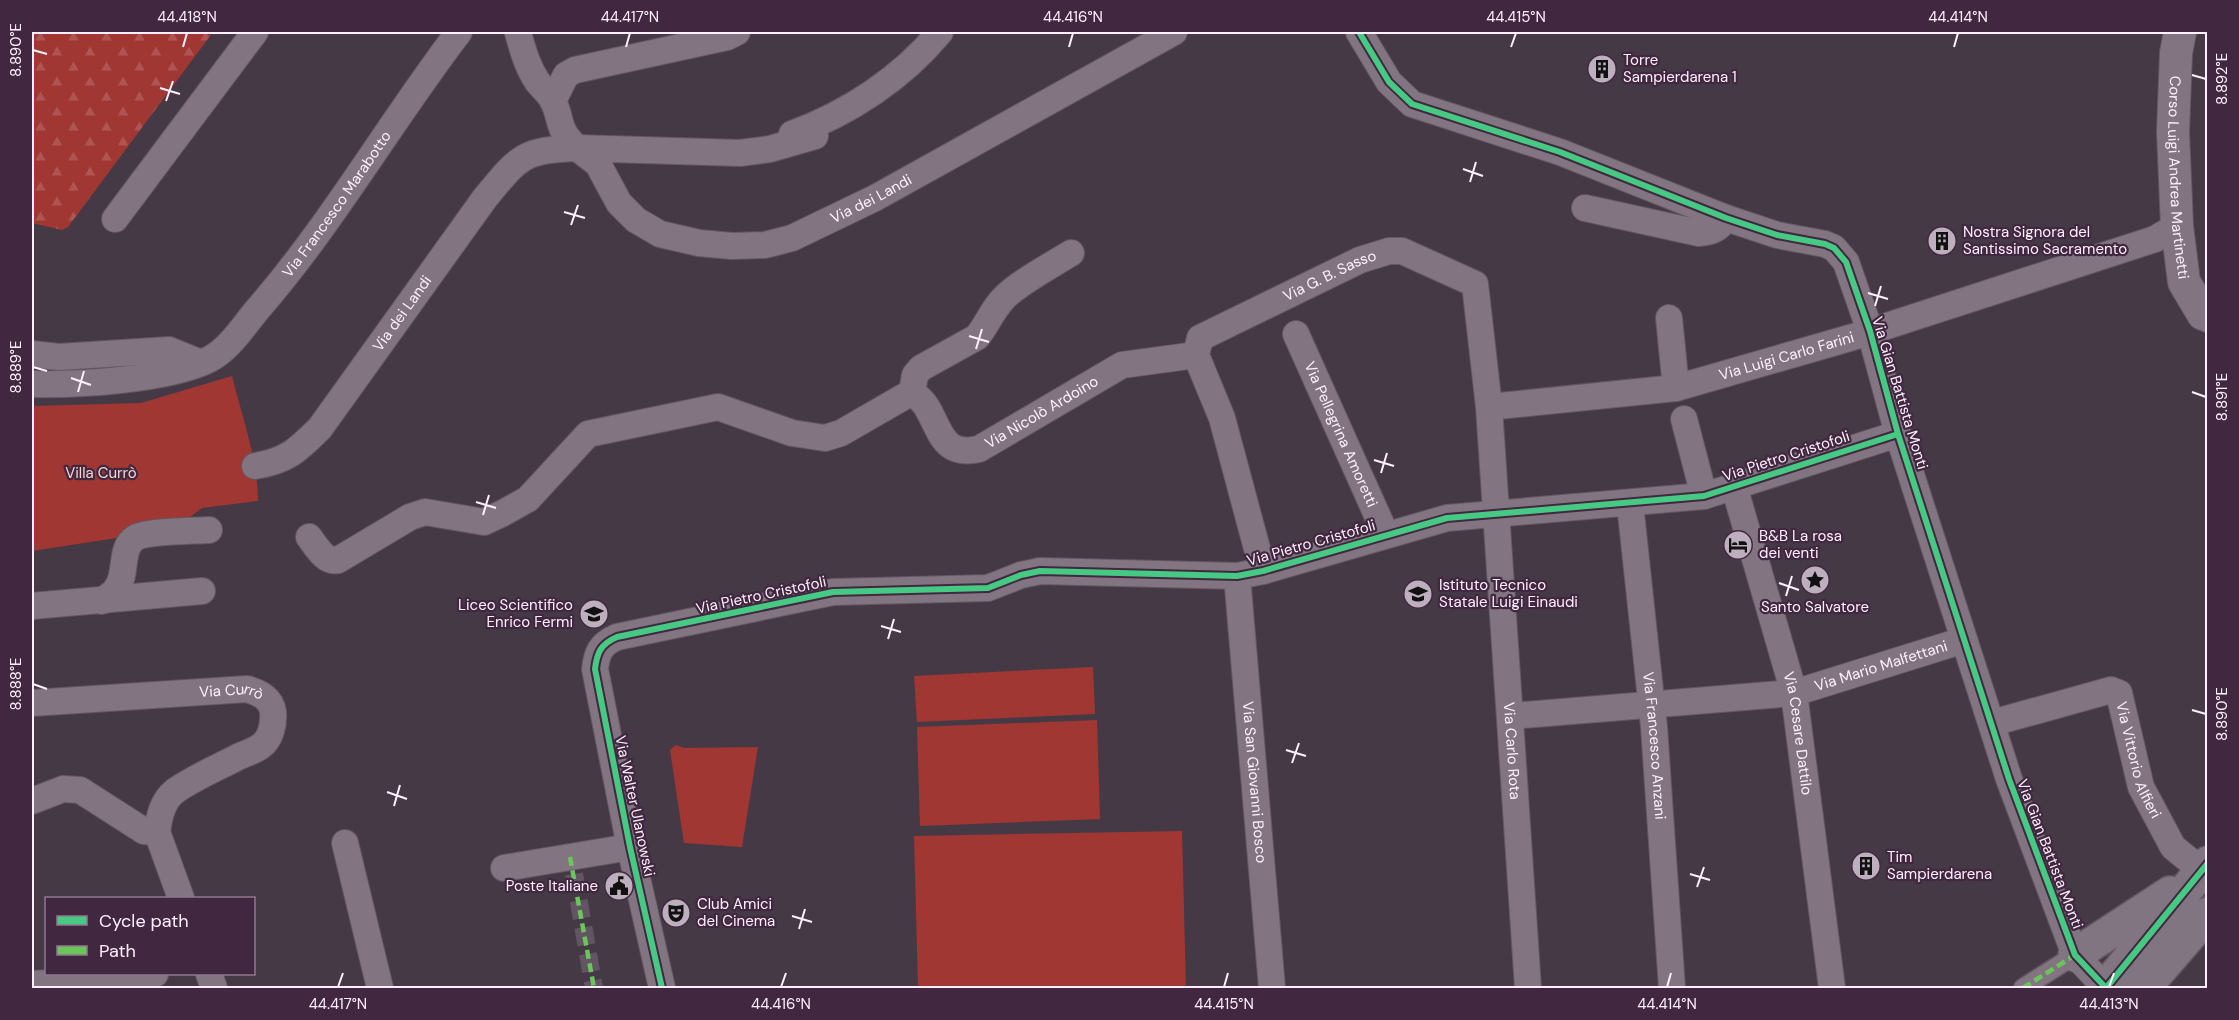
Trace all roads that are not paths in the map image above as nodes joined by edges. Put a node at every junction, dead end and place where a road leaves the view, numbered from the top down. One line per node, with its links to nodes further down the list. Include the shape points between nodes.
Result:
1 (255, 32): 15 (street)
2 (459, 32): 24 (street, Via Francesco Marabotto, via 276,288 225,348)
3 (737, 32): 9 (street, via 575,70 566,75)
4 (940, 32): 12 (street, Via dei Landi, via 895,78 795,133 760,144)
5 (1174, 32): 11 (street, Via dei Landi, via 875,198 792,238 765,245 699,243 660,234 636,220 619,203 598,164)
6 (1359, 32): 14 (street, Via Gian Battista Monti, via 1389,82 1412,104 1560,152)
7 (2180, 32): 16 (street, Corso Luigi Andrea Martinetti, via 2173,132)
8 (519, 33): 9 (street, via 526,62)
9 (553, 100): 11 (street, Via dei Landi, via 560,127)
10 (815, 136): 12 (street, Via dei Landi, via 740,153)
11 (577, 148): 12 (street, Via dei Landi); 31 (street, Via dei Landi, via 535,151 509,169 320,428 296,451 272,463)
12 (696, 151)
13 (1585, 208): 14 (street, via 1699,233 1713,232)
14 (1726, 218): 20 (street, Via Gian Battista Monti, via 1834,248 1846,262)
15 (115, 219)
16 (2176, 226): 18 (street, Corso Luigi Andrea Martinetti, via 2184,282); 20 (street, Via Luigi Carlo Farini, via 2155,239)
17 (1071, 253): 27 (street, via 1006,296 977,337 921,368 915,375)
18 (2208, 316)
19 (1669, 318): 26 (street)
20 (1870, 331): 26 (street, Via Luigi Carlo Farini); 30 (street, Via Gian Battista Monti)
21 (1296, 334): 37 (street, Via Pellegrina Amoretti)
22 (32, 354): 24 (street, via 59,357 168,350)
23 (1196, 355): 27 (street, Via Nicolò Ardoino, via 1122,365 979,449 953,448); 28 (street, Via G. B. Sasso, via 1200,338 1206,334 1360,260 1402,251 1475,284); 39 (street, via 1222,418)
24 (201, 363): 25 (street, Via Francesco Marabotto, via 164,373)
25 (32, 384)
26 (1676, 388): 28 (street, Via Luigi Carlo Farini)
27 (918, 398): 38 (street, via 825,438 792,433 718,407 588,434 528,499 484,522 425,512 332,561)
28 (1489, 407): 35 (street, Via G. B. Sasso)
29 (1684, 419): 33 (street)
30 (1898, 434): 32 (street, Via Pietro Cristofoli); 45 (street, Via Gian Battista Monti)
31 (255, 466)
32 (1734, 486): 33 (street, Via Pietro Cristofoli); 46 (street, Via Cesare Dattilo)
33 (1704, 496): 34 (street, Via Pietro Cristofoli)
34 (1630, 504): 35 (street, Via Pietro Cristofoli); 48 (street, Via Francesco Anzani)
35 (1496, 514): 37 (street, Via Pietro Cristofoli, via 1447,518); 49 (street, Via Carlo Rota)
36 (209, 530): 42 (street, via 136,537 129,545 117,588)
37 (1386, 534): 39 (street, Via Pietro Cristofoli)
38 (309, 537)
39 (1263, 571): 40 (street, Via Pietro Cristofoli)
40 (1237, 576): 44 (street, Via Pietro Cristofoli, via 1040,571 988,588 834,592); 64 (street, Via San Giovanni Bosco)
41 (201, 591): 42 (street)
42 (102, 601): 43 (street)
43 (32, 606)
44 (617, 638): 54 (street, Via Walter Ulanowski, via 604,643 595,669)
45 (1964, 640): 46 (street, Via Mario Malfettani); 50 (street, Via Gian Battista Monti)
46 (1794, 693): 48 (street, Via Mario Malfettani); 67 (street, Via Cesare Dattilo)
47 (32, 703): 52 (street, Via Currò, via 248,690 267,698 273,715 267,739 261,746 173,792 160,813)
48 (1651, 704): 49 (street, Via Mario Malfettani); 66 (street, Via Francesco Anzani)
49 (1510, 716): 65 (street, Via Carlo Rota)
50 (1992, 723): 56 (street, Via Vittorio Alfieri, via 2115,690 2120,697 2141,787 2173,847); 59 (street, Via Gian Battista Monti)
51 (32, 801): 52 (street, via 63,789 80,790 144,831)
52 (157, 832): 57 (street)
53 (345, 843): 62 (street)
54 (630, 847): 55 (street, Via Walter Ulanowski, via 572,866); 63 (street, Via Walter Ulanowski)
55 (504, 868)
56 (2202, 870): 59 (main road); 69 (main road)
57 (181, 897)
58 (2208, 914): 70 (main road)
59 (2075, 955): 68 (street); 69 (street)
60 (153, 975): 61 (street, via 132,982)
61 (32, 984)
62 (380, 988)
63 (662, 988)
64 (1272, 988)
65 (1528, 988)
66 (1672, 988)
67 (1832, 988)
68 (2023, 988)
69 (2107, 988)
70 (2144, 988)

